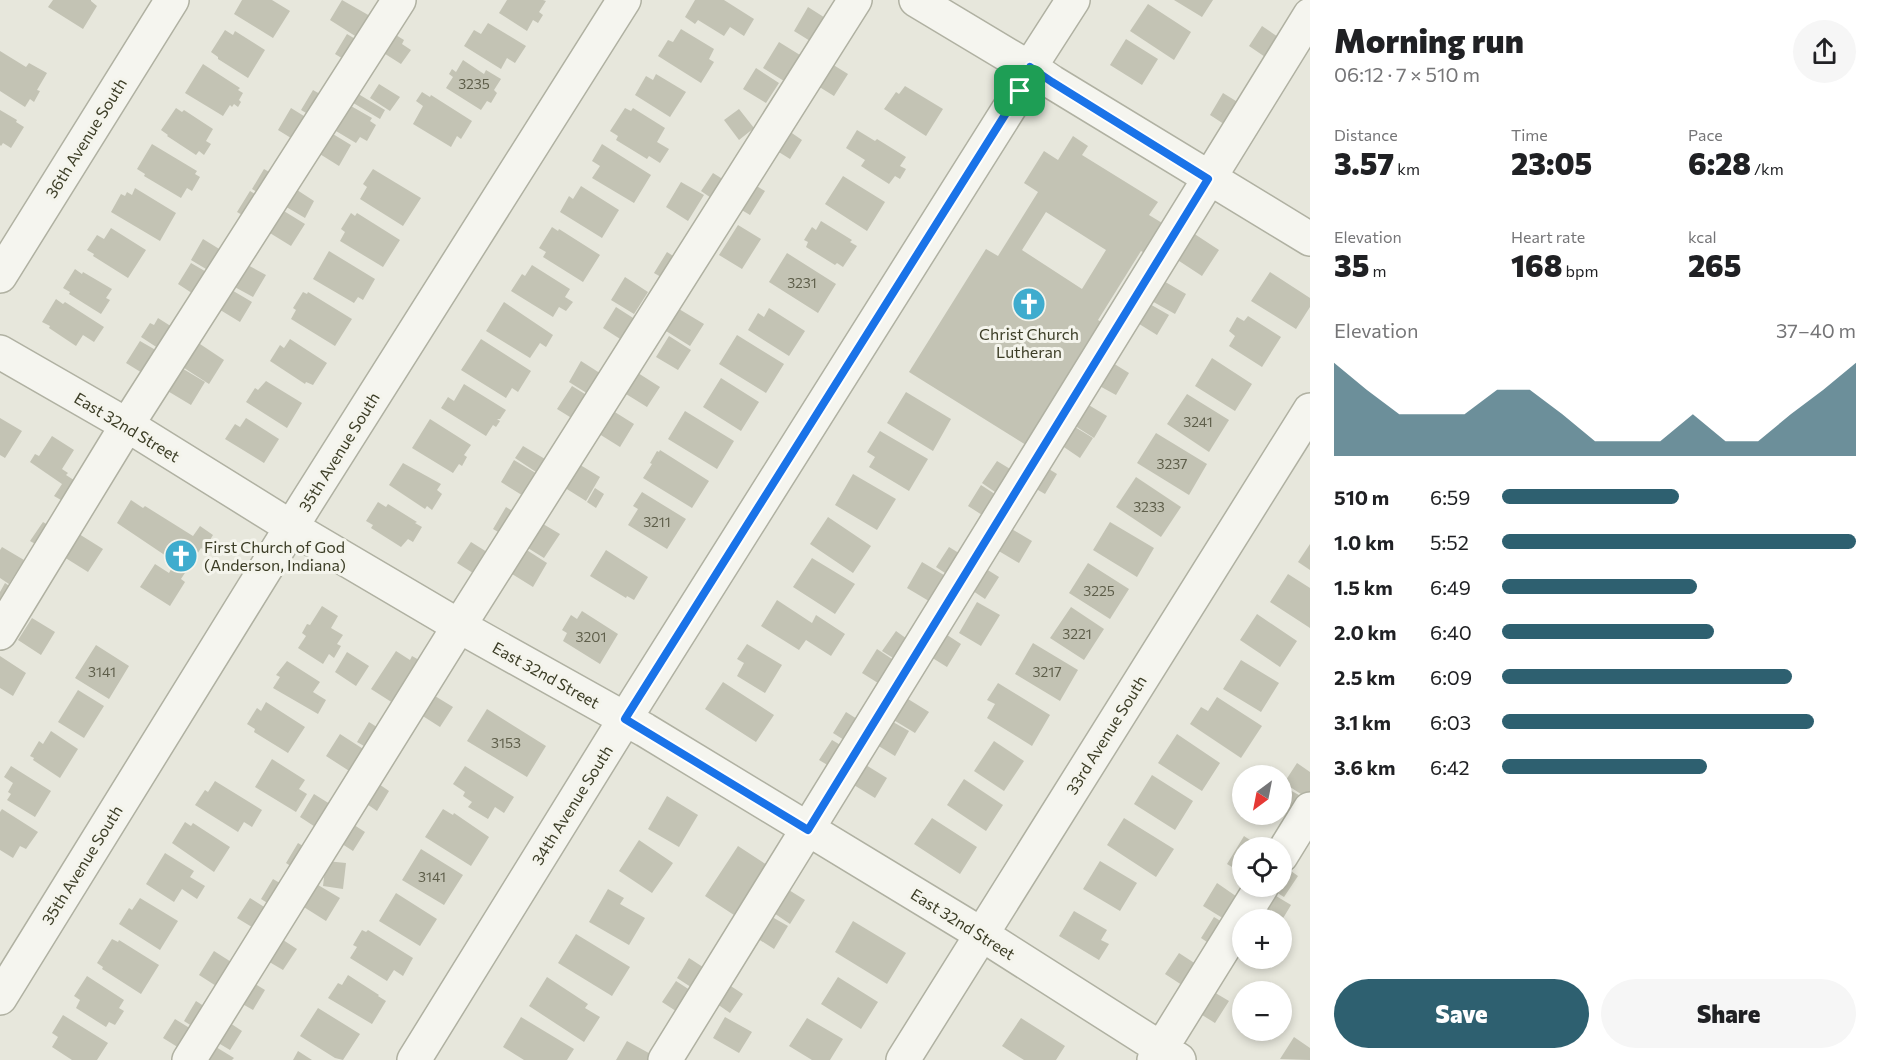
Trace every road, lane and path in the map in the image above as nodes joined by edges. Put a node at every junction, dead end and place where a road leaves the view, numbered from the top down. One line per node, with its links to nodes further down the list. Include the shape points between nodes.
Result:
1 (172, 0): 11 (street, 36th Avenue South)
2 (399, 0): 14 (street)
3 (624, 0): 15 (street, 35th Avenue South)
4 (855, 0): 16 (street)
5 (916, 0): 8 (street)
6 (1073, 0): 8 (street, 34th Avenue South)
7 (1310, 15): 9 (street)
8 (1030, 67): 9 (street); 18 (street, 34th Avenue South, via 1020,91)
9 (1208, 179): 10 (street); 20 (street)
10 (1310, 239)
11 (0, 276)
12 (0, 352): 14 (street, East 32nd Street)
13 (1310, 410): 23 (street, 33rd Avenue South)
14 (127, 425): 15 (street, East 32nd Street); 17 (street)
15 (291, 527): 16 (street, East 32nd Street); 24 (street, 35th Avenue South)
16 (459, 626): 18 (street, East 32nd Street); 26 (street)
17 (0, 633)
18 (625, 719): 20 (street, East 32nd Street); 27 (street, 34th Avenue South)
19 (1310, 809): 21 (street)
20 (808, 830): 23 (street, East 32nd Street); 28 (street)
21 (1292, 838)
22 (1256, 897): 25 (street)
23 (981, 934): 25 (street, East 32nd Street); 29 (street, 33rd Avenue South)
24 (0, 998)
25 (1165, 1056)
26 (189, 1060)
27 (414, 1060)
28 (665, 1060)
29 (903, 1060)

